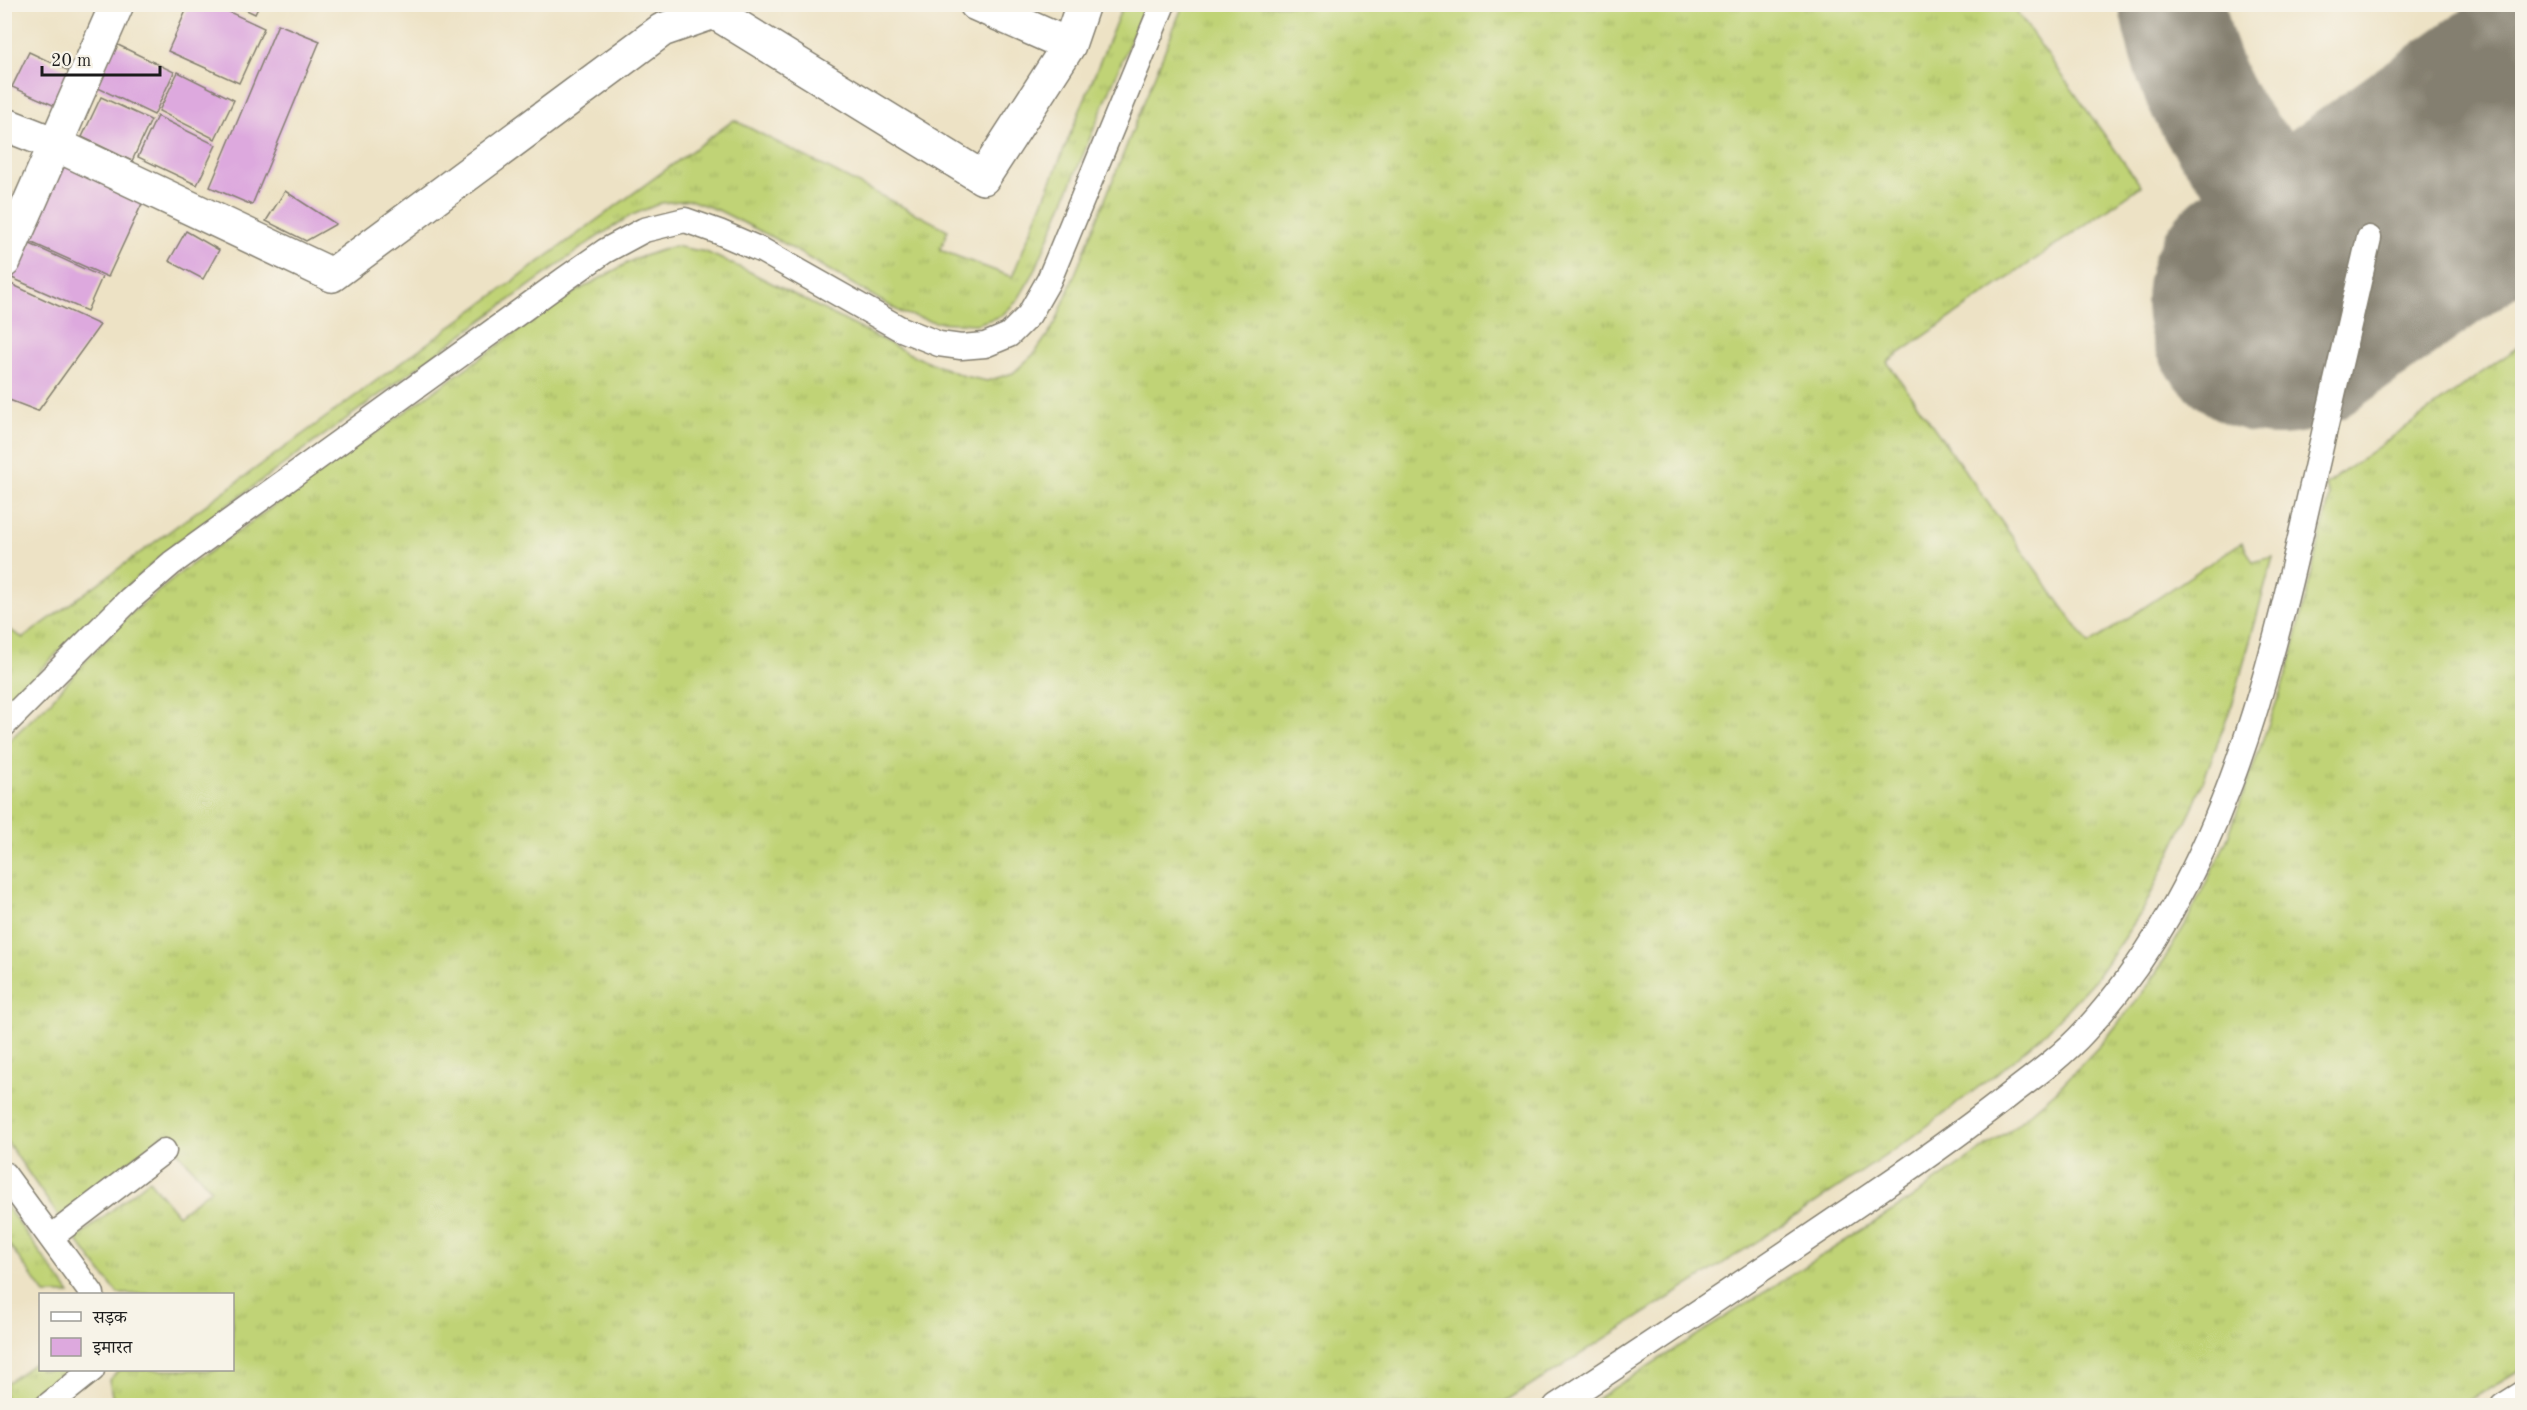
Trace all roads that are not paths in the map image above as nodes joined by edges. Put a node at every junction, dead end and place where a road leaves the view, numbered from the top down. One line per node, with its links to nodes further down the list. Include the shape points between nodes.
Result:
1 (117, 4): 7 (street)
2 (976, 4): 5 (street)
3 (1083, 4): 5 (street)
4 (1163, 4): 10 (lane, via 1050,280 1029,315 1010,335 985,345 939,344 899,328 762,251 719,232 685,220 644,230 565,279 172,563 130,599)
5 (1069, 45): 7 (street, via 983,178 714,12 662,30 332,275)
6 (4, 124): 7 (street)
7 (55, 144): 9 (street)
8 (2369, 238): 19 (lane, via 2263,686 2222,806 2187,885 2151,946 2083,1034 1964,1131)
9 (4, 261)
10 (4, 725)
11 (164, 1151): 13 (lane)
12 (4, 1174): 13 (lane)
13 (51, 1237): 14 (lane)
14 (91, 1293)
15 (91, 1371): 17 (lane)
16 (2523, 1394): 20 (lane)
17 (76, 1395): 18 (lane)
18 (47, 1406)
19 (1556, 1406)
20 (2503, 1406)

